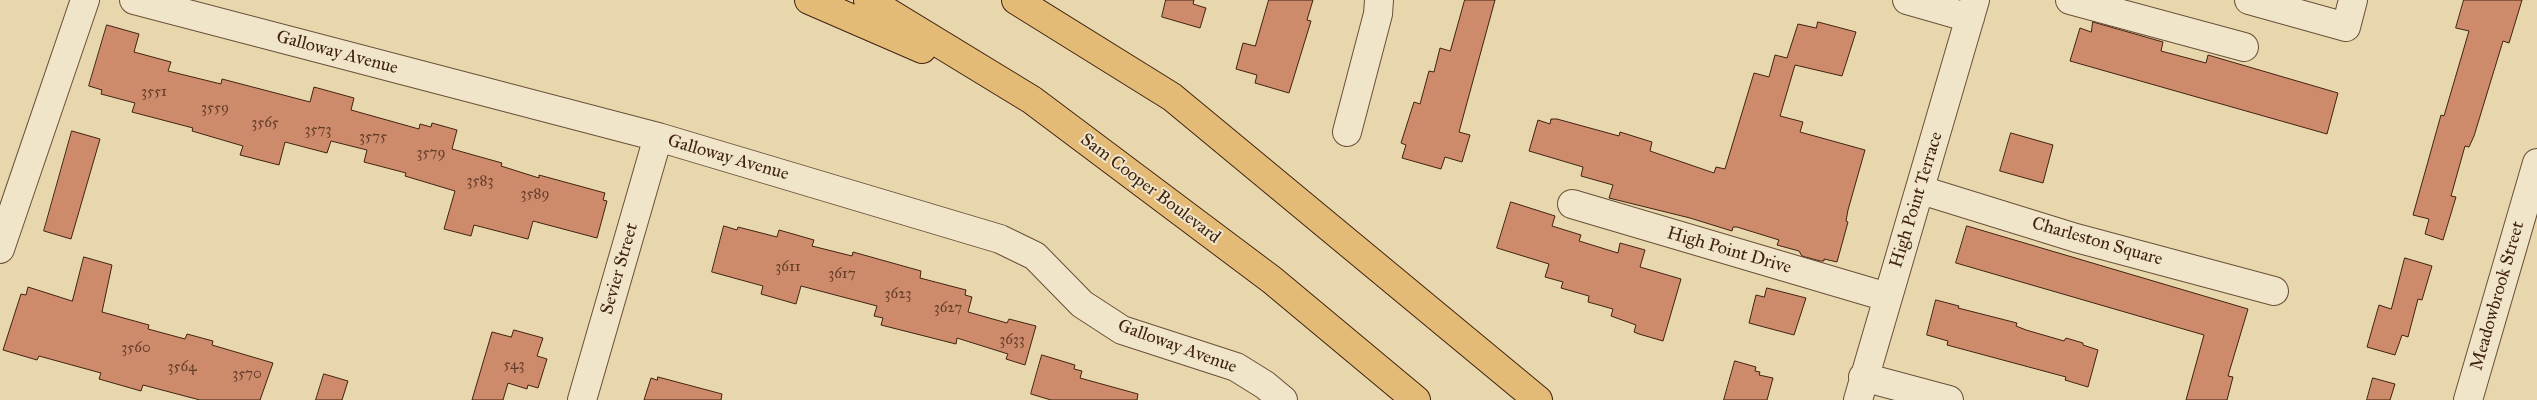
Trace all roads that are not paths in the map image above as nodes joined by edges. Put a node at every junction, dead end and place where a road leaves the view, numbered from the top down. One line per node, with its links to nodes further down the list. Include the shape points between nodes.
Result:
1 (85, 0): 21 (street)
2 (134, 0): 17 (street, Galloway Avenue)
3 (809, 0): 15 (highway)
4 (868, 0): 15 (highway, Sam Cooper Boulevard)
5 (1016, 0): 14 (highway)
6 (1043, 0): 14 (highway)
7 (1379, 0): 16 (street)
8 (1907, 0): 12 (street)
9 (2070, 0): 13 (street)
10 (2249, 0): 11 (street, via 2346,27)
11 (2353, 0)
12 (1972, 9): 19 (street, High Point Terrace)
13 (2244, 46)
14 (1172, 97): 28 (highway)
15 (1032, 100): 27 (highway, Sam Cooper Boulevard, via 1272,280)
16 (1346, 132)
17 (658, 137): 25 (street, Sevier Street); 26 (street, Galloway Avenue, via 1000,238 1034,256 1082,304 1122,330 1236,367)
18 (2537, 162): 30 (street, Meadowbrook Street)
19 (1921, 190): 22 (street, Charleston Square, via 2076,238); 23 (street, High Point Terrace)
20 (1572, 204): 23 (street, High Point Drive)
21 (0, 249)
22 (2274, 291)
23 (1887, 297): 24 (street, High Point Terrace)
24 (1860, 388): 29 (street)
25 (582, 400)
26 (1283, 400)
27 (1416, 400)
28 (1538, 400)
29 (1949, 400)
30 (2468, 400)

